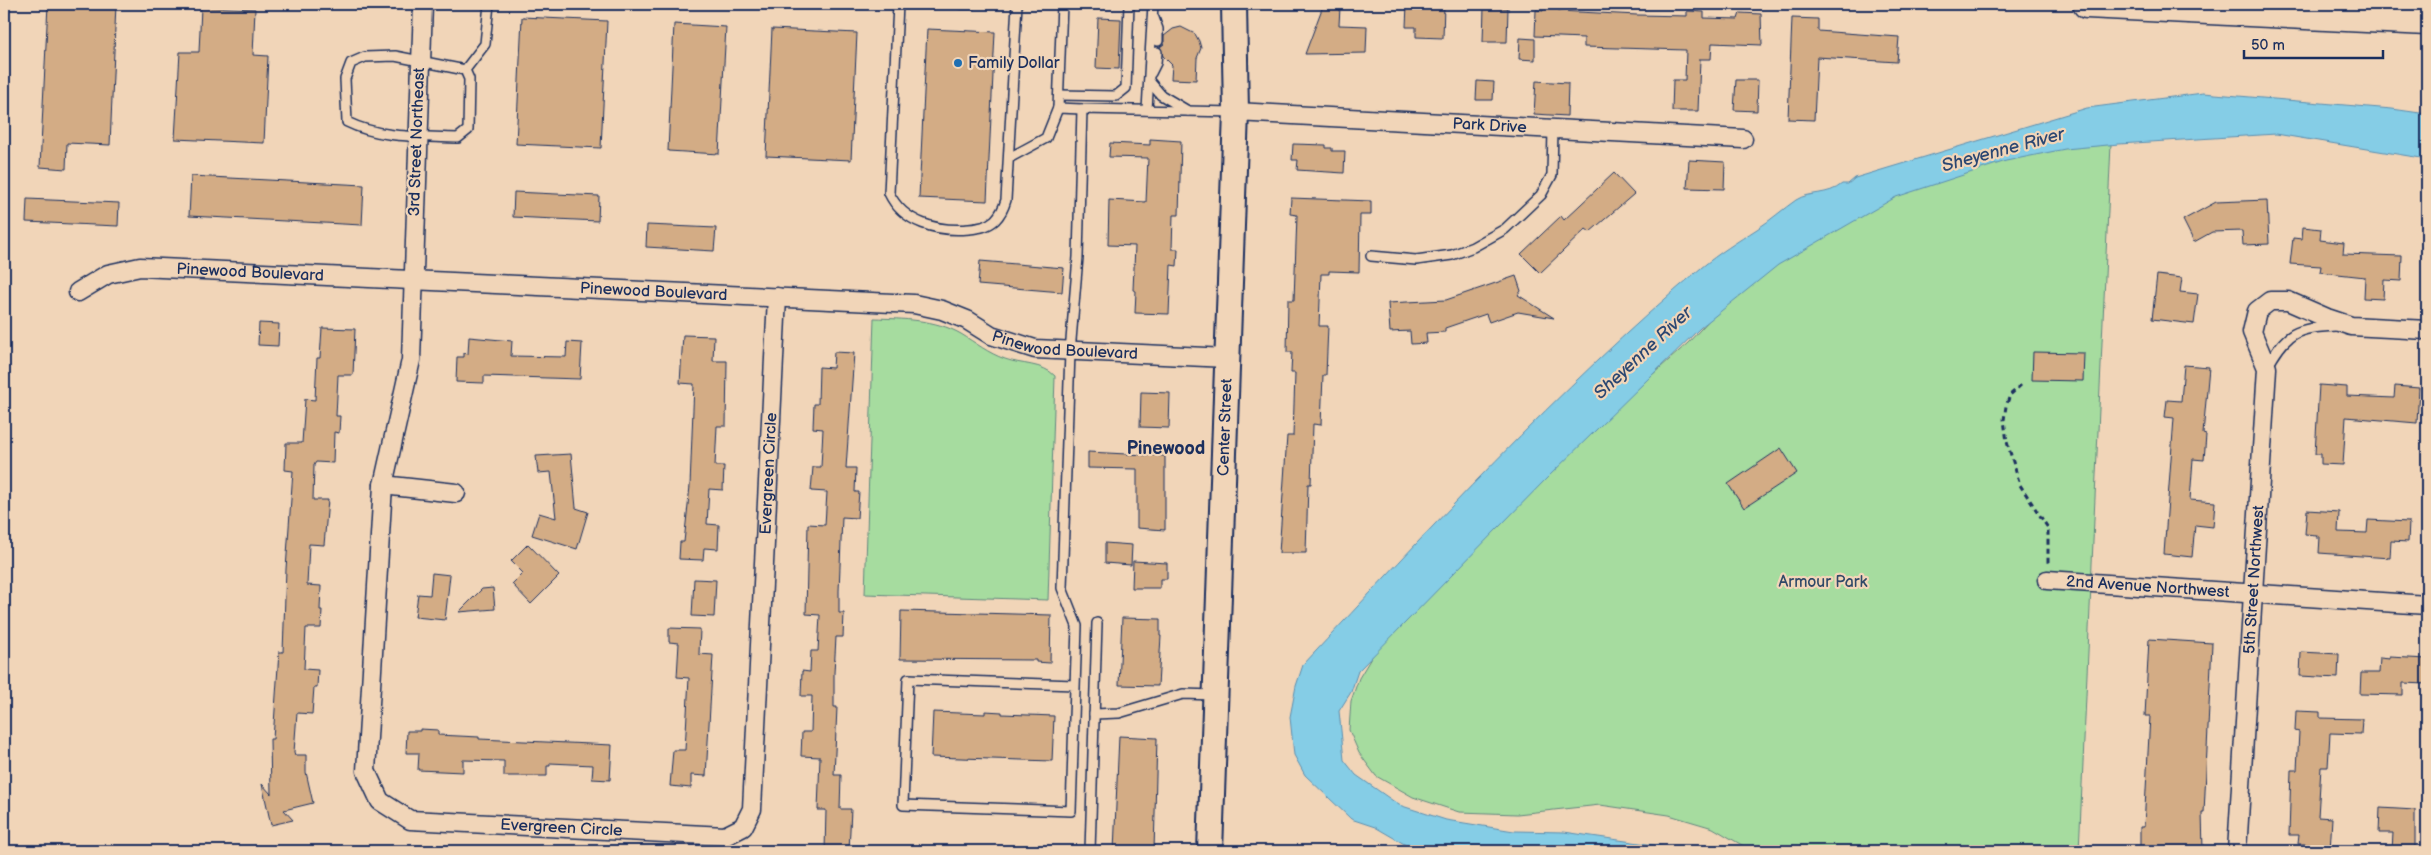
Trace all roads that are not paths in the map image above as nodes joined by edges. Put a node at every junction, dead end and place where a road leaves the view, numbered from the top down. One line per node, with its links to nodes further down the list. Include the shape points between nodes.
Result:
1 (423, 4): 17 (street, 3rd Street Northeast)
2 (490, 4): 18 (lane, via 485,44)
3 (898, 4): 29 (lane, via 889,193 892,201 901,211 939,229 982,227 994,221 1004,205)
4 (961, 4): 5 (lane)
5 (971, 4)
6 (1017, 4): 29 (lane)
7 (1062, 4): 20 (lane)
8 (1129, 4): 20 (lane, via 1126,88 1116,96)
9 (1153, 4): 13 (lane)
10 (1234, 4): 25 (main road, Center Street)
11 (2087, 4): 12 (main road)
12 (2118, 4): 14 (main road)
13 (1152, 15): 15 (lane, via 1158,29); 19 (lane)
14 (2427, 21)
15 (1158, 41)
16 (1157, 52): 19 (lane)
17 (420, 60): 18 (lane); 27 (street, 3rd Street Northeast); 27 (lane, via 395,56 365,57 351,63 345,79 347,122 381,134)
18 (465, 70): 27 (lane, via 469,79 468,130 458,138)
19 (1149, 79): 23 (lane); 24 (lane, via 1161,95)
20 (1059, 95): 21 (lane)
21 (1058, 108): 22 (lane); 29 (lane, via 1046,138)
22 (1082, 109): 23 (lane); 36 (lane, via 1078,257)
23 (1147, 110): 24 (lane)
24 (1188, 111): 25 (lane)
25 (1236, 112): 26 (street, Park Drive); 37 (main road, Center Street)
26 (1554, 129): 28 (street, Park Drive); 30 (lane, via 1552,175 1541,195 1505,229 1474,247 1434,258 1416,260)
27 (416, 136): 31 (street, 3rd Street Northeast)
28 (1743, 139)
29 (1009, 158)
30 (1371, 256)
31 (413, 280): 32 (street, Pinewood Boulevard, via 140,267 108,274); 33 (street, Pinewood Boulevard); 39 (street, Evergreen Circle, via 411,360)
32 (78, 292)
33 (777, 297): 36 (street, Pinewood Boulevard, via 914,304 942,310 1012,343); 39 (street, Evergreen Circle, via 752,809 743,827 725,836 410,820 380,801 366,771)
34 (2351, 326): 35 (street); 38 (lane, via 2298,332 2285,339); 38 (street, 5th Street Northwest, via 2288,300 2270,302 2257,311 2252,332)
35 (2427, 330)
36 (1070, 352): 37 (street, Pinewood Boulevard); 45 (lane, via 1062,588 1078,626)
37 (1227, 358): 46 (main road, Center Street)
38 (2267, 368): 42 (street, 5th Street Northwest)
39 (383, 485): 40 (street)
40 (456, 493)
41 (2047, 580): 42 (street, 2nd Avenue Northwest)
42 (2253, 593): 43 (street, 2nd Avenue Northwest); 50 (street, 5th Street Northwest)
43 (2427, 605)
44 (1097, 623): 47 (lane)
45 (1075, 685): 45 (lane, via 1071,811 903,805 908,679)
46 (1215, 695): 47 (lane, via 1183,694 1119,712); 49 (main road, Center Street)
47 (1094, 714): 48 (lane)
48 (1090, 851)
49 (1210, 851)
50 (2237, 851)

